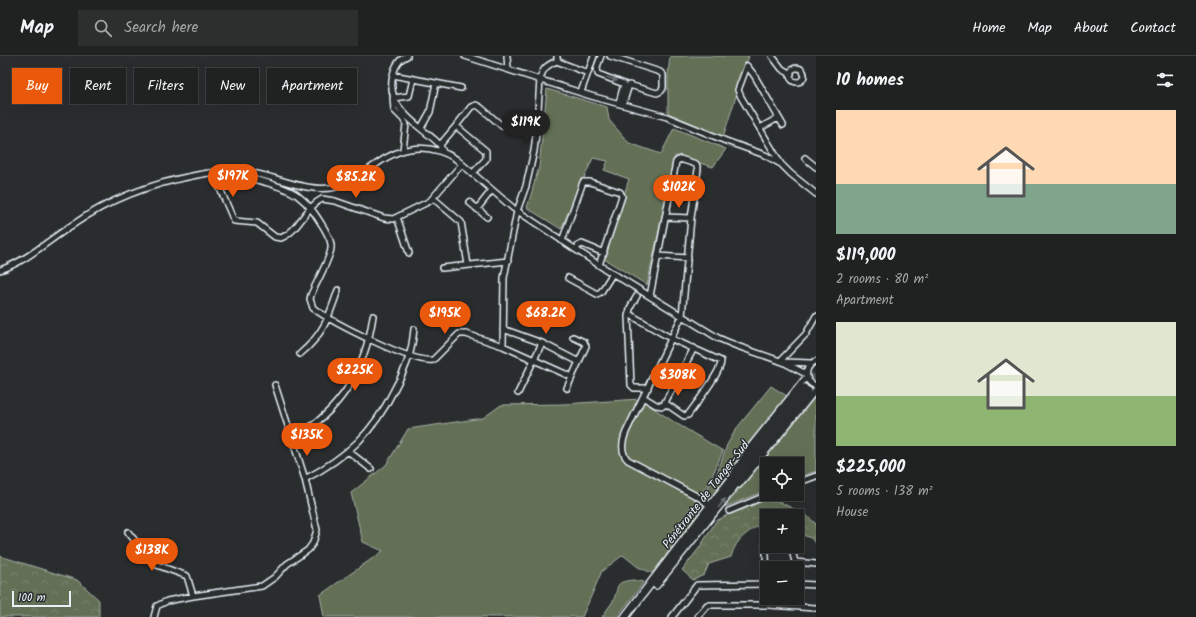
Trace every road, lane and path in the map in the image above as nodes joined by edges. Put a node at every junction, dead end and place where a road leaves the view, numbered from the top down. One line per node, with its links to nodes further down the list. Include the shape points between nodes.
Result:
1 (407, 56): 12 (street, via 396,65)
2 (465, 56): 9 (street)
3 (507, 56): 9 (street)
4 (594, 56): 10 (street)
5 (601, 56): 19 (street, one-way to 19, via 598,74 624,84)
6 (610, 56): 19 (street, via 663,75 661,91 657,93 629,85)
7 (772, 56): 11 (street)
8 (557, 58): 10 (street); 14 (street, via 546,65)
9 (508, 69): 14 (street)
10 (588, 73): 17 (street)
11 (791, 74)
12 (393, 75): 13 (street); 18 (street)
13 (413, 79): 15 (street); 18 (street, via 409,96)
14 (540, 79): 17 (street); 40 (street, via 534,151)
15 (436, 83): 16 (street); 24 (street, via 430,112)
16 (461, 88)
17 (581, 92): 19 (street)
18 (393, 98): 24 (street, via 400,109); 27 (street, via 394,110 406,124)
19 (621, 104): 31 (street, via 682,123 765,155)
20 (778, 118): 21 (street); 25 (street); 25 (street, via 747,66 739,93)
21 (783, 125)
22 (456, 126): 23 (street, via 471,107 476,105); 26 (street); 33 (street, via 486,151 486,159)
23 (502, 126)
24 (421, 128): 26 (street)
25 (760, 128): 31 (street)
26 (440, 145): 28 (street)
27 (403, 150): 28 (street, via 420,148); 55 (street, via 386,157 346,184 331,188 304,187 258,174 230,171 197,175 140,190 74,223 43,246)
28 (443, 152): 30 (street)
29 (805, 158): 32 (street)
30 (462, 164): 33 (street); 36 (street)
31 (781, 164): 35 (street)
32 (816, 167)
33 (472, 174): 34 (street)
34 (492, 190): 39 (street); 40 (street)
35 (816, 194)
36 (432, 198): 42 (street); 52 (street, via 461,222)
37 (469, 202): 39 (street)
38 (311, 208): 38 (street, via 289,234 277,238 257,223 234,221 218,184 223,178 228,177 252,179 289,191); 42 (street, via 324,198 386,219); 65 (street, via 329,238 331,248 310,299 313,308)
39 (477, 208): 43 (street)
40 (517, 211): 45 (street); 51 (street)
41 (666, 216): 44 (street); 44 (street, via 676,162 680,159 697,166); 49 (street)
42 (397, 217): 48 (street)
43 (487, 217)
44 (692, 218): 50 (street)
45 (562, 241): 46 (street); 47 (street, via 582,184 585,181 590,182 620,192 622,196)
46 (576, 250): 47 (street, via 582,244); 53 (street)
47 (604, 253): 53 (street)
48 (409, 254)
49 (658, 256): 50 (street); 60 (street)
50 (688, 258): 63 (street)
51 (508, 261): 52 (street); 67 (street, via 503,288)
52 (468, 265): 54 (street)
53 (599, 265): 56 (street)
54 (442, 268)
55 (0, 270)
56 (613, 273): 57 (street, via 597,294); 60 (street)
57 (568, 278)
58 (338, 290): 65 (street)
59 (637, 296): 61 (street)
60 (650, 296): 63 (street)
61 (628, 314): 70 (street); 85 (street, via 631,384 634,388)
62 (373, 316): 69 (street)
63 (682, 316): 70 (street); 78 (street, via 718,338)
64 (816, 316): 78 (street, via 806,334)
65 (329, 318): 69 (street); 74 (street, via 318,336)
66 (414, 329): 75 (street)
67 (504, 329): 71 (street); 72 (street)
68 (573, 337): 77 (street, via 584,342 586,346)
69 (370, 339): 75 (street); 90 (street, via 349,386 330,412)
70 (672, 339): 73 (street); 85 (street)
71 (542, 343): 76 (street); 77 (street)
72 (503, 346): 75 (street, via 459,334 433,360); 76 (street)
73 (694, 348): 89 (street); 89 (street, via 721,361 722,365 687,416)
74 (300, 354)
75 (409, 356): 91 (street, via 379,418)
76 (535, 360): 81 (street); 87 (street)
77 (579, 362): 81 (street)
78 (781, 362): 79 (street); 80 (street)
79 (813, 362): 80 (street, via 807,368)
80 (806, 375): 83 (street); 96 (street, via 745,455)
81 (572, 377): 84 (street)
82 (276, 385): 90 (street)
83 (816, 386)
84 (567, 388)
85 (648, 388): 88 (street)
86 (810, 390): 96 (highway, Pénétrante de Tanger-Sud)
87 (518, 393)
88 (643, 397): 89 (street, via 659,406); 98 (street, via 625,436 622,449 624,456 630,462 702,499)
89 (665, 403)
90 (293, 439): 94 (street)
91 (348, 451): 92 (street); 94 (street)
92 (370, 469)
93 (816, 476): 95 (street)
94 (305, 479): 108 (street, via 317,530 308,550 262,586)
95 (804, 480)
96 (727, 490): 98 (highway, Pénétrante de Tanger-Sud); 103 (highway, Pénétrante de Tanger-Sud, one-way to 96)
97 (760, 498): 99 (street)
98 (710, 506): 103 (highway, Pénétrante de Tanger-Sud)
99 (729, 511)
100 (128, 532): 108 (street, via 157,565 187,576)
101 (793, 553): 102 (street, via 795,562)
102 (816, 564)
103 (668, 565): 104 (highway, Pénétrante de Tanger-Sud)
104 (654, 584): 113 (highway, Pénétrante de Tanger-Sud); 114 (highway, Pénétrante de Tanger-Sud)
105 (760, 584): 115 (street, via 696,585)
106 (804, 584): 107 (street)
107 (816, 584)
108 (193, 596): 112 (street, via 161,603 157,606)
109 (760, 605): 116 (street, via 707,605)
110 (768, 605): 111 (street)
111 (816, 608)
112 (154, 617)
113 (625, 617)
114 (631, 617)
115 (672, 617)
116 (697, 617)

